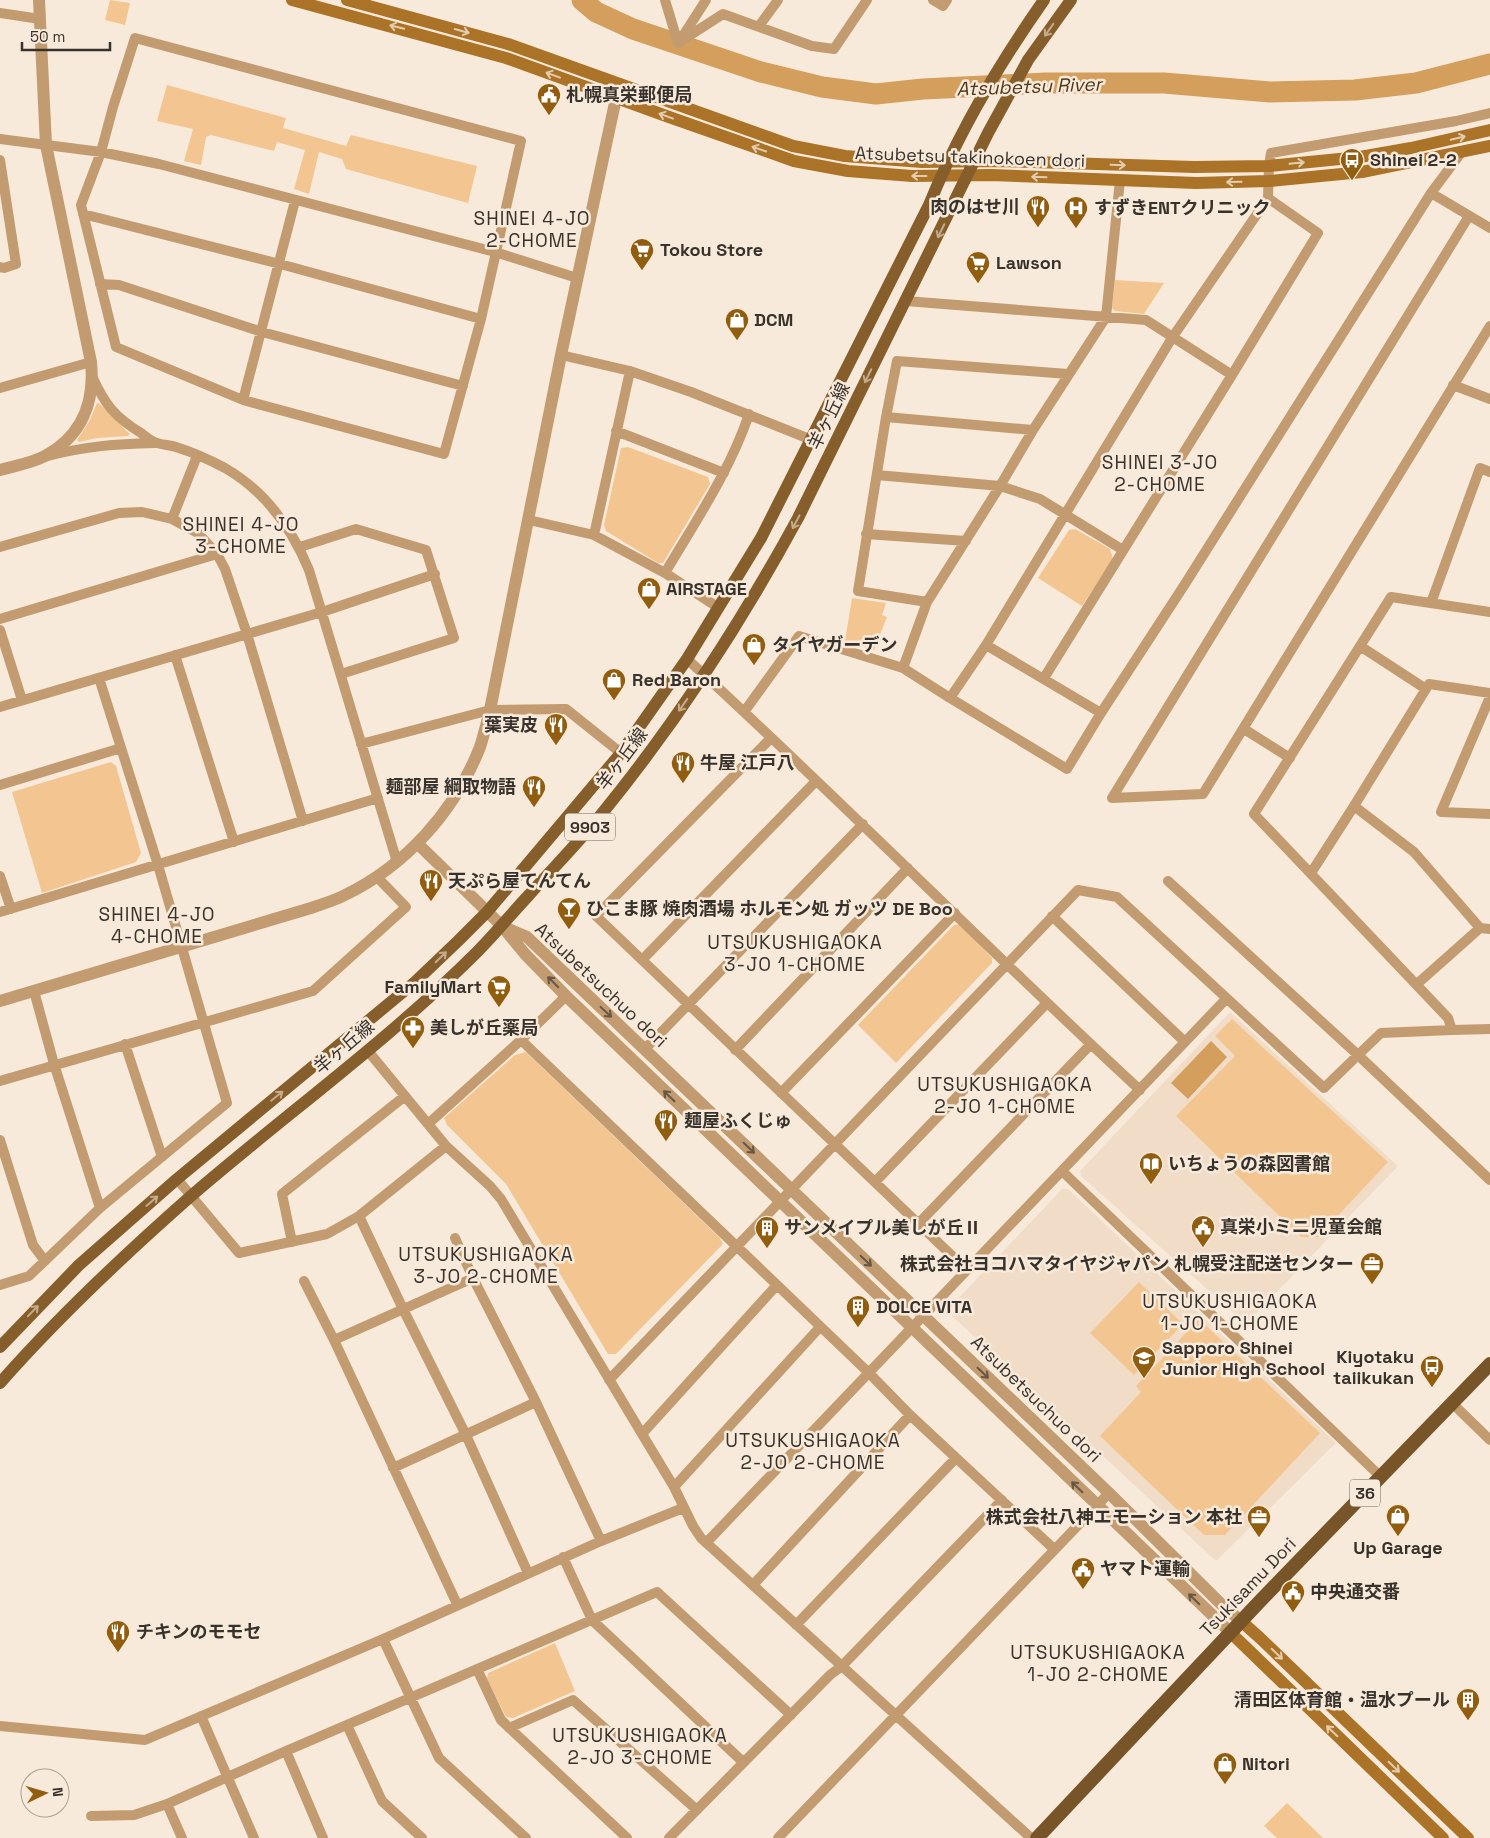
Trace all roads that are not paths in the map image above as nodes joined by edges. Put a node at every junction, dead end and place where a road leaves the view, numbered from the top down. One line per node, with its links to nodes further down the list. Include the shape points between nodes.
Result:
1 (39, 0): 13 (street)
2 (292, 0): 17 (main road, Atsubetsu takinokoen dori, one-way to 2, via 506,58)
3 (349, 0): 16 (main road, Atsubetsu takinokoen dori, one-way to 16, via 508,44)
4 (665, 0): 15 (street)
5 (706, 0): 15 (street)
6 (778, 0): 14 (street)
7 (867, 0): 14 (street, via 834,49 812,46)
8 (932, 0): 9 (street, via 943,6)
9 (947, 0)
10 (1044, 0): 27 (main road, 羊ヶ丘線 / 9903, via 1003,61)
11 (1071, 0): 26 (main road, 羊ヶ丘線 / 9903, one-way to 26, via 1028,60)
12 (0, 13): 13 (street)
13 (40, 19): 21 (street)
14 (759, 26): 15 (street, via 723,14)
15 (678, 43)
16 (618, 84): 17 (street); 27 (main road, Atsubetsu takinokoen dori, via 793,146 845,156)
17 (615, 98): 30 (main road, Atsubetsu takinokoen dori, one-way to 17, via 848,171 794,161); 43 (street)
18 (1490, 113): 28 (street, via 1271,153)
19 (1490, 130): 28 (main road, Atsubetsu takinokoen dori, one-way to 19, via 1360,157)
20 (0, 139): 21 (street)
21 (46, 145): 23 (street); 52 (street)
22 (1490, 146): 24 (main road, Atsubetsu takinokoen dori)
23 (101, 152): 36 (street, via 159,164); 37 (street, via 81,205); 40 (street, via 112,106 135,38 521,141)
24 (1461, 153): 32 (main road, Atsubetsu takinokoen dori, via 1362,172); 33 (street)
25 (0, 160): 34 (street)
26 (974, 161): 27 (main road, Atsubetsu takinokoen dori); 28 (main road, Atsubetsu takinokoen dori, one-way to 28); 29 (main road, 羊ヶ丘線 / 9903)
27 (946, 162): 30 (main road, 羊ヶ丘線 / 9903)
28 (1269, 166): 32 (street)
29 (967, 175): 30 (main road, Atsubetsu takinokoen dori); 31 (main road, Atsubetsu takinokoen dori, one-way to 29); 45 (main road, 羊ヶ丘線 / 9903, one-way to 45)
30 (940, 176): 66 (main road, 羊ヶ丘線 / 9903, via 929,206)
31 (1120, 180): 32 (main road, Atsubetsu takinokoen dori, one-way to 31); 46 (street)
32 (1268, 181): 35 (street)
33 (1431, 193): 38 (street); 112 (street)
34 (3, 196): 42 (street, via 16,264)
35 (1268, 198): 50 (street); 55 (street, via 1318,233)
36 (295, 201): 40 (street); 41 (street)
37 (83, 214): 41 (street); 44 (street)
38 (1469, 216): 39 (street); 113 (street, via 1112,798 1203,794)
39 (1490, 228)
40 (495, 252): 43 (street); 47 (street)
41 (280, 264): 47 (street); 49 (street)
42 (0, 267)
43 (577, 278): 51 (street)
44 (100, 284): 49 (street, via 119,285); 61 (street, via 116,347)
45 (906, 301): 46 (street); 101 (main road, 羊ヶ丘線 / 9903, one-way to 101, via 794,526)
46 (1106, 317): 50 (street, via 1146,320); 54 (street)
47 (481, 319): 57 (street)
48 (1490, 326): 58 (street)
49 (262, 332): 57 (street); 61 (street)
50 (1172, 338): 55 (street); 75 (street)
51 (561, 355): 53 (street); 77 (street)
52 (91, 362): 56 (street); 59 (street)
53 (630, 371): 62 (street); 65 (street)
54 (1068, 374): 63 (street, via 898,361); 64 (street)
55 (1232, 375): 83 (street)
56 (92, 376): 67 (street, via 101,397 121,419); 69 (street, via 90,398 82,421 70,437)
57 (463, 386): 61 (street, via 444,454)
58 (1453, 386): 60 (street); 113 (street)
59 (0, 388)
60 (1490, 399)
61 (244, 400)
62 (749, 414): 66 (street); 72 (street)
63 (886, 417): 64 (street); 73 (street)
64 (1033, 430): 74 (street)
65 (616, 431): 72 (street); 79 (street)
66 (812, 440): 89 (main road, 羊ヶ丘線 / 9903, via 761,538)
67 (156, 443): 68 (street); 69 (street, via 103,445)
68 (198, 456): 76 (street); 82 (street, via 225,468 250,486 272,506)
69 (43, 458): 70 (street)
70 (0, 470)
71 (1490, 472): 88 (street, via 1480,468)
72 (724, 473): 85 (street)
73 (877, 475): 74 (street); 78 (street)
74 (1000, 486): 75 (street, via 1040,499); 80 (street)
75 (1064, 514): 83 (street); 95 (street)
76 (172, 519): 81 (street, via 142,512 119,513); 84 (street, via 198,533)
77 (529, 520): 79 (street); 110 (street)
78 (866, 534): 80 (street); 87 (street, via 858,591)
79 (594, 535): 85 (street)
80 (966, 541): 87 (street)
81 (0, 547)
82 (300, 547): 86 (street, via 356,530 426,550); 90 (street)
83 (1123, 550): 103 (street)
84 (217, 554): 92 (street); 94 (street)
85 (664, 573): 89 (street)
86 (435, 574): 90 (street); 100 (street, via 454,638)
87 (927, 602): 99 (street)
88 (1431, 603): 91 (street); 96 (street, via 1391,597)
89 (719, 608): 98 (main road, 羊ヶ丘線 / 9903)
90 (322, 612): 94 (street); 100 (street)
91 (1490, 612)
92 (0, 619)
93 (0, 630): 108 (street)
94 (247, 634): 97 (street); 124 (street)
95 (986, 644): 103 (street); 106 (street)
96 (1360, 646): 104 (street); 118 (street)
97 (175, 655): 102 (street); 126 (street)
98 (687, 659): 101 (street); 117 (main road, 羊ヶ丘線 / 9903)
99 (904, 668): 106 (street); 111 (street, via 798,636)
100 (340, 674): 115 (street)
101 (704, 675): 111 (street); 140 (main road, 羊ヶ丘線 / 9903, one-way to 140, via 603,813)
102 (99, 678): 108 (street); 116 (street)
103 (1044, 678): 112 (street)
104 (1426, 689): 105 (street, via 1429,684); 122 (street)
105 (1490, 693)
106 (950, 698): 112 (street, via 1068,768)
107 (1490, 698): 123 (street, via 1441,812)
108 (22, 700): 109 (street)
109 (0, 707)
110 (490, 710): 115 (street); 117 (street, via 566,709); 127 (street, via 480,746 462,785 445,812)
111 (744, 712): 114 (street)
112 (1101, 713)
113 (1244, 729): 118 (street)
114 (771, 738): 119 (street); 143 (street, via 596,916)
115 (361, 744): 121 (street)
116 (121, 748): 120 (street); 129 (street)
117 (620, 753): 137 (main road, 羊ヶ丘線 / 9903)
118 (1290, 758): 131 (street, via 1254,814)
119 (816, 781): 125 (street); 143 (street)
120 (0, 785)
121 (378, 798): 124 (street); 128 (street)
122 (1354, 806): 131 (street); 141 (street, via 1414,852)
123 (1490, 814)
124 (304, 821): 126 (street)
125 (863, 824): 130 (street); 151 (street)
126 (234, 842): 129 (street)
127 (418, 844): 128 (street); 137 (street)
128 (397, 862): 133 (street)
129 (158, 864): 135 (street); 142 (street)
130 (908, 868): 138 (street); 160 (street)
131 (1311, 873): 145 (street)
132 (0, 876): 135 (street)
133 (377, 877): 142 (street, via 311,908); 152 (street, via 406,907 313,991)
134 (1168, 881): 162 (street)
135 (11, 909): 136 (street)
136 (0, 912)
137 (488, 912): 140 (street); 174 (main road, 羊ヶ丘線 / 9903, one-way to 137, via 415,982)
138 (955, 914): 144 (street); 166 (street)
139 (1052, 916): 144 (street); 148 (street, via 1078,890 1117,897); 156 (street)
140 (502, 926): 147 (street, Atsubetsuchuo dori, one-way to 140); 159 (street, Atsubetsuchuo dori, one-way to 159, via 527,937); 161 (main road, 羊ヶ丘線 / 9903)
141 (1485, 928): 145 (street)
142 (181, 947): 146 (street); 152 (street)
143 (643, 959): 151 (street)
144 (1007, 964): 150 (street); 170 (street)
145 (1417, 984): 154 (street, via 1448,1018)
146 (34, 991): 149 (street); 163 (street)
147 (566, 996): 155 (street); 179 (street, Atsubetsuchuo dori, one-way to 147)
148 (1226, 999): 156 (street); 162 (street, via 1324,1088)
149 (0, 1001)
150 (1048, 1003): 158 (street); 176 (street)
151 (689, 1004): 159 (street); 160 (street)
152 (204, 1023): 157 (street); 172 (street, via 227,1102)
153 (1490, 1029): 154 (street)
154 (1452, 1030): 162 (street, via 1381,1033)
155 (522, 1040): 168 (street); 185 (street)
156 (1184, 1042): 165 (street)
157 (125, 1044): 163 (street); 172 (street)
158 (1091, 1044): 165 (street); 182 (street)
159 (645, 1049): 177 (street, Atsubetsuchuo dori, one-way to 177)
160 (736, 1050): 166 (street)
161 (368, 1051): 167 (street); 178 (main road, 羊ヶ丘線 / 9903)
162 (1358, 1055): 175 (street)
163 (54, 1064): 164 (street); 180 (street)
164 (0, 1081)
165 (1140, 1090): 173 (street)
166 (780, 1093): 170 (street)
167 (405, 1096): 168 (street); 184 (street, via 282,1194)
168 (428, 1124): 171 (street)
169 (0, 1140): 186 (street, via 33,1245)
170 (834, 1144): 176 (street); 177 (street)
171 (446, 1146): 181 (street); 200 (street, via 501,1199)
172 (162, 1157): 180 (street)
173 (1062, 1171): 187 (street); 210 (street)
174 (177, 1178): 178 (street); 197 (main road, 羊ヶ丘線 / 9903, one-way to 174, via 79,1265)
175 (1490, 1180)
176 (875, 1182): 182 (street)
177 (792, 1189): 179 (street); 193 (street, Atsubetsuchuo dori, one-way to 193)
178 (192, 1196): 184 (street, via 239,1253); 201 (main road, 羊ヶ丘線 / 9903, via 88,1290)
179 (779, 1202): 185 (street); 195 (street, Atsubetsuchuo dori)
180 (100, 1208): 186 (street)
181 (359, 1216): 184 (street, via 327,1234); 192 (street)
182 (919, 1223): 187 (street)
183 (455, 1238): 188 (street)
184 (292, 1242)
185 (736, 1247): 191 (street); 200 (street)
186 (45, 1261): 190 (street, via 29,1276)
187 (967, 1270): 193 (street)
188 (472, 1278): 192 (street); 202 (street)
189 (304, 1281): 196 (street)
190 (0, 1285)
191 (776, 1286): 194 (street); 205 (street)
192 (403, 1309): 196 (street); 206 (street)
193 (924, 1317): 195 (street); 212 (street, Atsubetsuchuo dori, one-way to 212)
194 (820, 1327): 199 (street); 211 (street)
195 (911, 1328): 199 (street); 214 (street, Atsubetsuchuo dori, one-way to 195)
196 (334, 1340): 209 (street)
197 (0, 1347)
198 (1490, 1364): 203 (highway, Tsukisamu Dori / 36)
199 (869, 1373): 204 (street); 217 (street)
200 (609, 1380): 205 (street)
201 (0, 1384)
202 (536, 1402): 206 (street); 216 (street)
203 (1452, 1403): 207 (street); 210 (highway, Tsukisamu Dori / 36)
204 (910, 1415): 208 (street); 221 (street)
205 (642, 1434): 211 (street)
206 (466, 1435): 209 (street); 220 (street)
207 (1490, 1440)
208 (956, 1458): 213 (street); 225 (street)
209 (393, 1468): 222 (street)
210 (1381, 1477): 224 (highway, Tsukisamu Dori / 36)
211 (674, 1487): 215 (street)
212 (1109, 1493): 214 (street); 224 (street, Atsubetsuchuo dori)
213 (1002, 1500): 218 (street); 228 (street)
214 (1097, 1506): 218 (street); 226 (street, Atsubetsuchuo dori, one-way to 214)
215 (683, 1508): 216 (street); 217 (street)
216 (601, 1541): 219 (street)
217 (706, 1543): 221 (street)
218 (1054, 1549): 233 (street)
219 (563, 1557): 220 (street); 223 (street)
220 (528, 1573): 222 (street)
221 (754, 1585): 225 (street)
222 (456, 1604): 227 (street)
223 (592, 1620): 229 (street); 231 (street, via 657,1592); 238 (street)
224 (1241, 1621): 226 (highway, Tsukisamu Dori / 36); 254 (main road, Atsubetsuchuo dori, one-way to 254)
225 (796, 1625): 228 (street)
226 (1230, 1632): 252 (highway, Tsukisamu Dori / 36); 253 (main road, Atsubetsuchuo dori, one-way to 226)
227 (383, 1639): 230 (street); 232 (street)
228 (842, 1666): 231 (street, via 830,1674); 233 (street)
229 (477, 1669): 230 (street); 236 (street, via 501,1720)
230 (410, 1698): 234 (street); 247 (street, via 438,1758)
231 (791, 1715): 238 (street)
232 (201, 1716): 235 (street, via 145,1740); 239 (street)
233 (896, 1716): 250 (street); 251 (street)
234 (347, 1725): 237 (street); 246 (street, via 382,1801)
235 (0, 1726)
236 (509, 1728): 241 (street, via 572,1700); 248 (street)
237 (286, 1751): 239 (street); 245 (street)
238 (743, 1762): 241 (street)
239 (227, 1776): 240 (street); 244 (street)
240 (167, 1804): 242 (street, via 134,1815); 243 (street)
241 (697, 1810): 249 (street)
242 (91, 1816)
243 (182, 1838)
244 (254, 1838)
245 (323, 1838)
246 (422, 1838)
247 (526, 1838)
248 (627, 1838)
249 (669, 1838)
250 (778, 1838)
251 (1030, 1838)
252 (1036, 1838)
253 (1442, 1838)
254 (1468, 1838)

